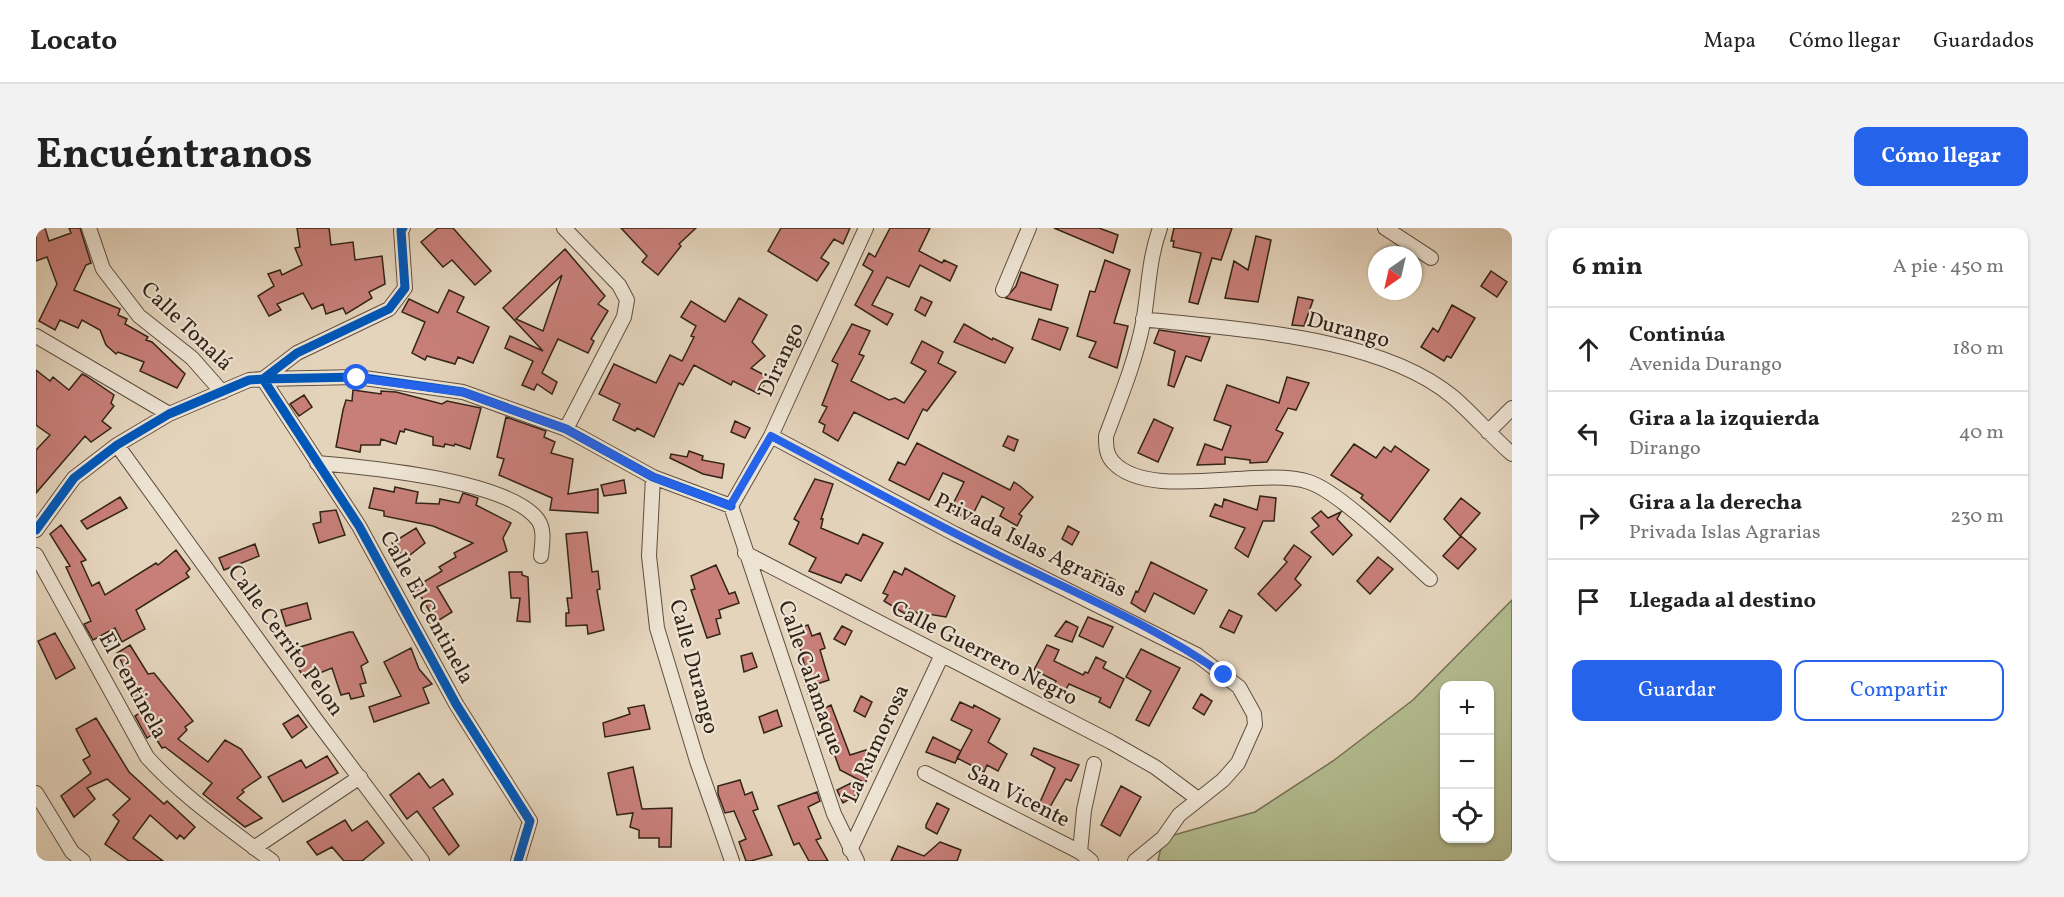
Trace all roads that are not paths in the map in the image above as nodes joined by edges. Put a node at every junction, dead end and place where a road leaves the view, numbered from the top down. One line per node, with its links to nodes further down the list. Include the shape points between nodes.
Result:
1 (89, 228): 13 (street, Calle Tonalá, via 103,268 139,316 192,358)
2 (564, 228): 16 (street, via 619,285 627,300 624,317)
3 (866, 228): 18 (street, Dirango)
4 (1029, 228): 9 (street)
5 (1160, 228): 10 (street, via 1147,276)
6 (1385, 228): 8 (street)
7 (401, 229): 12 (street, via 405,288 389,309 297,353)
8 (1431, 258)
9 (1003, 290)
10 (1143, 320): 17 (street, Durango, via 1325,343 1372,357 1409,370 1452,397); 28 (street, via 1134,364 1106,436 1112,462 1127,472 1148,478 1189,482 1293,478 1311,482 1338,499)
11 (36, 336): 15 (street)
12 (264, 379): 13 (street, via 249,380); 16 (street, via 357,378 463,392); 21 (street, Calle El Centinela)
13 (222, 392): 15 (street)
14 (1512, 408): 17 (street)
15 (170, 414): 19 (street)
16 (566, 429): 22 (street)
17 (1488, 432): 20 (street, Durango)
18 (771, 436): 23 (street, Dirango); 34 (street, Privada Islas Agrarias, via 955,534 1197,655 1239,687 1254,714 1255,725 1238,763)
19 (117, 445): 24 (street, via 74,478); 32 (street, Calle Cerrito Pelon)
20 (1512, 454)
21 (317, 463): 27 (street, via 442,479 497,495 538,520 543,531); 41 (street, Calle El Centinela, via 359,526 456,704 530,821)
22 (653, 477): 23 (street); 42 (street, Calle Durango, via 649,556 657,628)
23 (730, 506): 25 (street, Calle Calamaque)
24 (36, 530)
25 (745, 553): 29 (street, Calle Guerrero Negro); 37 (street, Calle Calamaque, via 834,814)
26 (36, 555): 35 (street, El Centinela, via 147,757)
27 (541, 556)
28 (1430, 579)
29 (941, 657): 34 (street, Calle Guerrero Negro, via 1146,762); 37 (street, La Rumorosa)
30 (1094, 764): 36 (street)
31 (925, 773): 36 (street, San Vicente)
32 (360, 777): 35 (street); 40 (street, Calle Cerrito Pelon)
33 (36, 793): 38 (street)
34 (1198, 799): 44 (street, via 1179,815 1163,838)
35 (254, 848): 39 (street, El Centinela)
36 (1080, 852): 43 (street, San Vicente)
37 (853, 856)
38 (77, 858)
39 (272, 861)
40 (422, 861)
41 (518, 861)
42 (732, 861)
43 (1091, 861)
44 (1135, 861)

